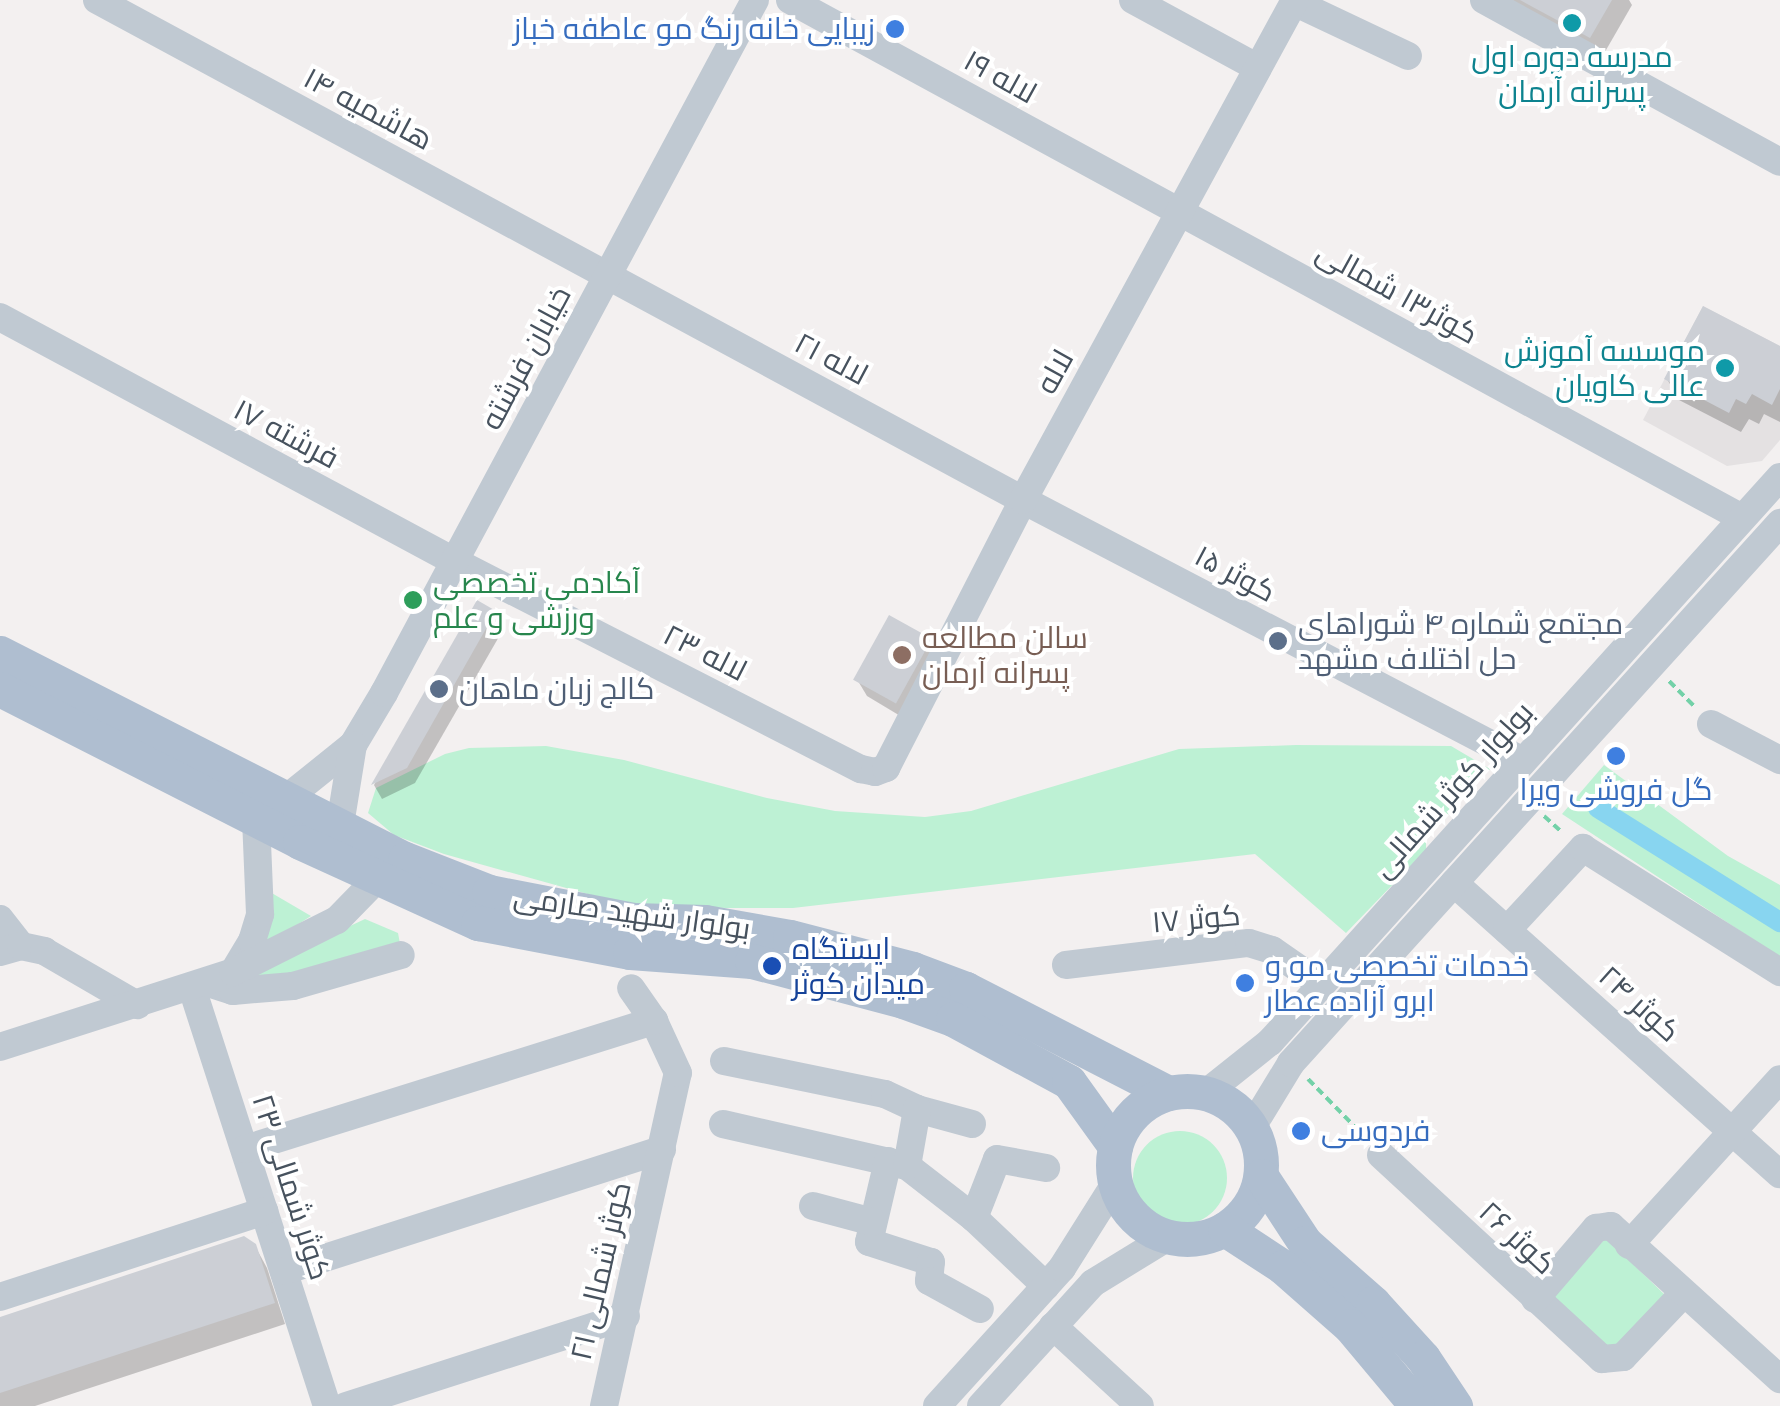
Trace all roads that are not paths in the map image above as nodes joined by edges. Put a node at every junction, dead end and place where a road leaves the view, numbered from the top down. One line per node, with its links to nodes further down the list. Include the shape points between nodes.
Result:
1 (98, 0): 11 (street, هاشمیه ۱۴)
2 (755, 0): 11 (street, خیابان فرشته)
3 (790, 0): 10 (street, لاله ۱۹)
4 (1133, 0): 8 (street)
5 (1484, 0): 9 (street)
6 (1294, 1): 7 (street); 8 (street, لاله)
7 (1408, 56)
8 (1258, 68): 10 (street, لاله)
9 (1780, 162)
10 (1179, 212): 14 (street, لاله); 15 (street, کوثر۱۳ شمالی)
11 (608, 275): 14 (street, لاله ۲۱); 17 (street, خیابان فرشته)
12 (0, 317): 17 (street, فرشته ۱۷)
13 (1780, 477): 15 (street, بولوار کوثر شمالی)
14 (1023, 500): 23 (street, کوثر ۱۵); 24 (street, لاله, via 886,768)
15 (1742, 518): 23 (street, بولوار کوثر شمالی)
16 (1778, 527): 29 (street, بولوار کوثر شمالی)
17 (454, 561): 21 (street, خیابان فرشته); 24 (street, لاله ۲۳)
18 (0, 653): 25 (main road, بولوار شهید صارمی)
19 (0, 689): 26 (main road, بولوار شهید صارمی)
20 (1712, 724): 22 (street)
21 (353, 745): 25 (street, خیابان فرشته); 27 (street, خیابان فرشته)
22 (1780, 760)
23 (1523, 762): 37 (street, بولوار کوثر شمالی)
24 (875, 772)
25 (287, 798): 27 (main road, بولوار شهید صارمی)
26 (256, 819): 28 (main road, بولوار شهید صارمی); 36 (street, via 260,914 252,942)
27 (340, 825): 44 (main road, بولوار شهید صارمی, via 489,892 633,920 705,922 790,937 914,970 966,989)
28 (378, 878): 36 (street, via 338,920); 51 (main road, بولوار شهید صارمی, via 478,923 630,952 752,962 903,1000 953,1019 1069,1082)
29 (1454, 883): 31 (street, کوثر ۲۴); 49 (street, بولوار کوثر شمالی, via 1291,1064)
30 (0, 919): 32 (street)
31 (1508, 930): 35 (street, via 1582,848); 50 (street, کوثر ۲۴)
32 (10, 949): 39 (street, via 44,951)
33 (401, 955): 36 (street, via 294,986 234,991)
34 (1066, 965): 37 (street, کوثر ۱۷, via 1249,943 1272,950)
35 (1780, 972)
36 (210, 981): 39 (street); 52 (street, کوثر شمالی ۲۳)
37 (1321, 984): 45 (street, بولوار کوثر شمالی, via 1270,1042)
38 (631, 988): 40 (street, کوثر شمالی ۲۱)
39 (136, 1005): 41 (street)
40 (654, 1021): 52 (street); 53 (street, کوثر شمالی ۲۱, via 678,1073)
41 (0, 1047)
42 (724, 1061): 46 (street, via 885,1094)
43 (1780, 1078): 50 (street)
44 (1168, 1093): 45 (main road); 51 (main road, via 1134,1112)
45 (1206, 1093): 49 (main road, via 1224,1100)
46 (916, 1109): 48 (street); 55 (street)
47 (723, 1124): 55 (street)
48 (972, 1124)
49 (1252, 1127): 58 (main road)
50 (1732, 1131): 57 (street, کوثر ۲۴); 66 (street)
51 (1115, 1146): 59 (main road)
52 (245, 1149): 61 (street, کوثر شمالی ۲۳)
53 (662, 1150): 67 (street); 73 (street, کوثر شمالی ۲۱)
54 (1381, 1155): 71 (street, کوثر ۲۶)
55 (897, 1163): 62 (street); 63 (street)
56 (1046, 1168): 62 (street, via 997,1159)
57 (1780, 1174)
58 (1261, 1176): 64 (main road, via 1253,1199); 83 (main road, via 1305,1243 1373,1303)
59 (1115, 1184): 65 (main road, via 1134,1218); 68 (street)
60 (813, 1206): 63 (street)
61 (264, 1211): 67 (street, کوثر شمالی ۲۳); 70 (street)
62 (974, 1218): 68 (street)
63 (873, 1222): 72 (street, via 869,1242 930,1262 929,1281)
64 (1225, 1229): 65 (main road, via 1187,1239); 82 (main road, via 1283,1267 1350,1326)
65 (1168, 1236): 74 (street, via 1093,1283)
66 (1628, 1245): 69 (street); 71 (street, via 1610,1226 1596,1228)
67 (284, 1271): 76 (street, کوثر شمالی ۲۳)
68 (1046, 1286): 79 (street)
69 (1682, 1294): 71 (street, کوثر ۲۶, via 1613,1361 1602,1359); 75 (street)
70 (0, 1297)
71 (1535, 1299)
72 (980, 1309)
73 (626, 1316): 77 (street); 78 (street, کوثر شمالی ۲۱)
74 (1053, 1326): 80 (street); 81 (street)
75 (1780, 1380)
76 (327, 1406)
77 (346, 1406)
78 (604, 1406)
79 (937, 1406)
80 (981, 1406)
81 (1140, 1406)
82 (1417, 1406)
83 (1455, 1406)

